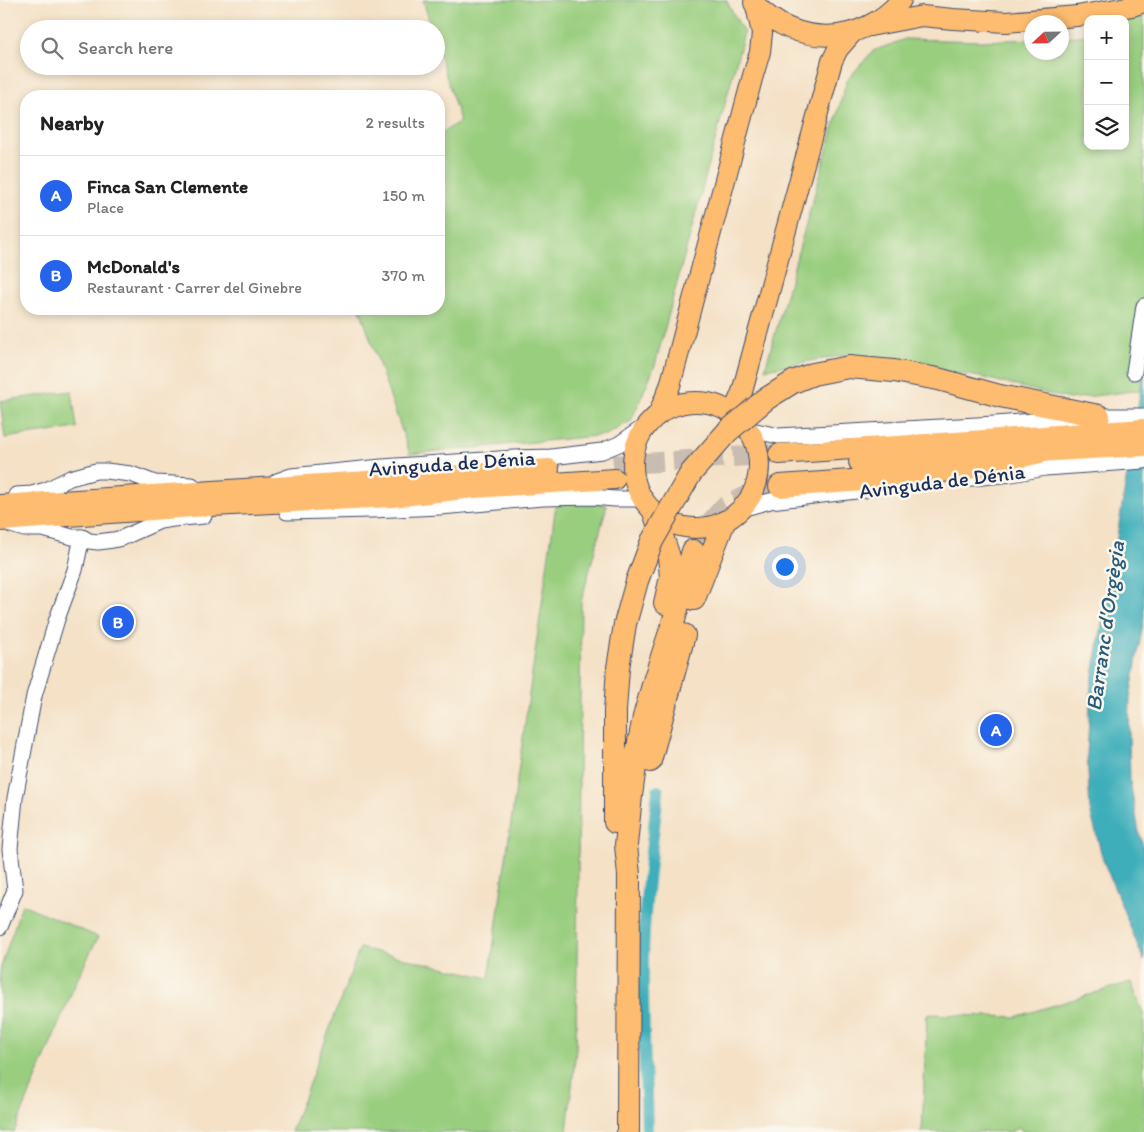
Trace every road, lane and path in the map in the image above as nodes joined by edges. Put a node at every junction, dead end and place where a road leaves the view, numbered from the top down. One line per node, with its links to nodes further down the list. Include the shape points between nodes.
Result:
1 (902, 0): 4 (main road, via 893,10)
2 (1144, 2): 4 (main road, via 1077,16 1006,22 922,16)
3 (753, 3): 4 (main road, via 775,22 799,32 832,36); 9 (main road, via 762,33 760,52 670,386)
4 (861, 29): 7 (main road, via 838,50 832,61 742,392)
5 (1144, 306): 6 (street)
6 (1134, 372)
7 (733, 414): 9 (main road, via 709,403 695,402 669,408); 10 (main road)
8 (1099, 416): 10 (street, via 778,436); 11 (street); 32 (highway, bridge, via 1000,396 938,378 849,367 813,374 793,382 766,399 726,432 691,473 652,541 625,624 615,711)
9 (653, 419): 21 (street, Avinguda de Dénia, via 619,444 602,451 291,476); 24 (main road, via 637,443 633,467 634,480)
10 (747, 429): 26 (main road, via 758,460 758,477 752,494)
11 (1132, 433): 12 (main road, Avinguda de Dénia); 13 (main road, Avinguda de Dénia); 14 (street, Avinguda de Dénia); 15 (main road, Avinguda de Dénia); 26 (street, Avinguda de Dénia, via 1045,468 775,501)
12 (1144, 446)
13 (1044, 451): 15 (highway, via 976,467 865,480)
14 (1144, 461)
15 (780, 469)
16 (115, 472): 18 (street, Avinguda de Dénia); 19 (street, Avinguda de Dénia, via 156,483 189,484); 23 (street, via 126,482)
17 (614, 472): 21 (main road, Avinguda de Dénia)
18 (87, 473): 20 (street, Avinguda de Dénia, via 32,494); 25 (street, via 77,482)
19 (220, 490): 21 (main road, Avinguda de Dénia); 23 (main road, Avinguda de Dénia)
20 (0, 496)
21 (244, 499): 23 (main road, Avinguda de Dénia); 24 (street, Avinguda de Dénia, via 268,512 440,507 592,497); 29 (street, Avinguda de Dénia, via 206,516 160,521)
22 (0, 505): 25 (main road, Avinguda de Dénia)
23 (131, 505): 25 (main road, Avinguda de Dénia); 29 (street, via 130,525)
24 (648, 506): 26 (main road, via 666,521 695,528 710,527); 32 (highway, via 669,556 671,577 637,698 627,753)
25 (72, 508): 27 (main road, Avinguda de Dénia); 28 (street)
26 (732, 516): 32 (highway, via 696,591)
27 (0, 522): 28 (street, Avinguda de Dénia)
28 (82, 537): 29 (street, Avinguda de Dénia, via 98,542); 31 (street, via 75,570 34,696)
29 (122, 538)
30 (693, 551): 32 (highway, via 644,717)
31 (5, 852): 33 (street, via 15,890)
32 (622, 875): 34 (highway); 37 (highway)
33 (0, 927)
34 (615, 1084): 35 (highway); 36 (highway)
35 (612, 1132)
36 (617, 1132)
37 (628, 1132)

